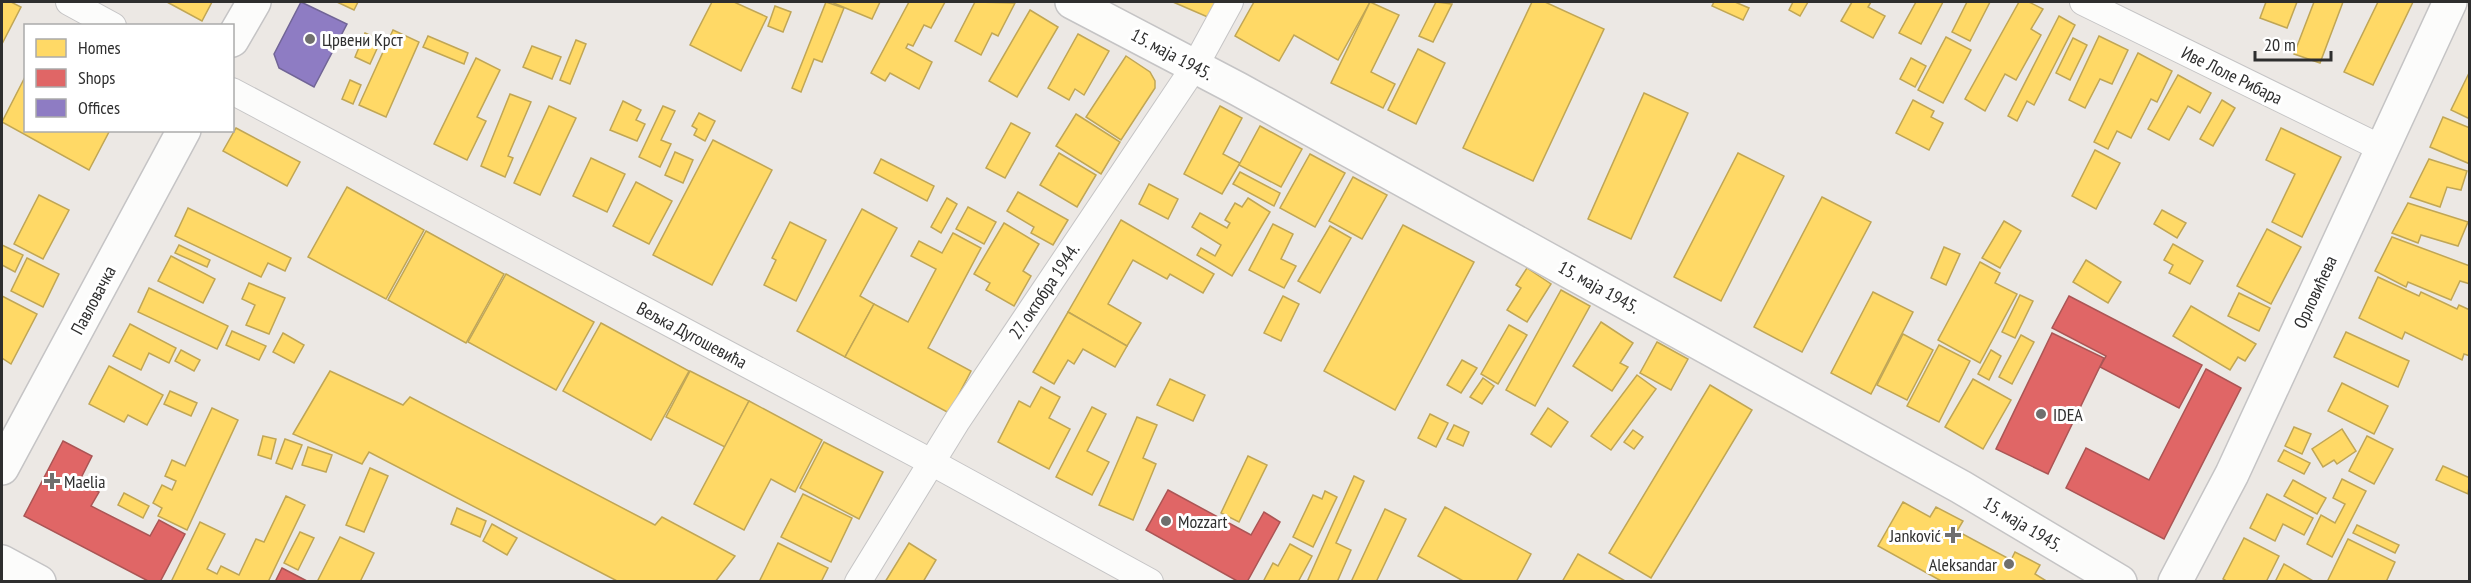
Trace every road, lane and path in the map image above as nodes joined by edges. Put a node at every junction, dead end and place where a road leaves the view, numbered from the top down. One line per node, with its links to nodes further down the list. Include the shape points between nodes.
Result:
1 (69, 2): 7 (street)
2 (254, 2): 8 (street)
3 (1072, 2): 9 (street, 15. маја 1945.)
4 (1230, 2): 9 (street, 27. октобра 1944.)
5 (2083, 2): 12 (street, Иве Лоле Рибара)
6 (2450, 2): 12 (street, Орловићева)
7 (109, 24)
8 (234, 37)
9 (1195, 66): 13 (street, 27. октобра 1944.); 19 (street, 15. маја 1945., via 1961,487)
10 (234, 92): 13 (street, Вељка Дугошевића)
11 (183, 132): 14 (street, Павловачка)
12 (2381, 148): 20 (street, Орловићева, via 2232,474)
13 (932, 462): 17 (street, 27. октобра 1944.); 18 (street, Вељка Дугошевића)
14 (2, 468)
15 (2, 562): 16 (street)
16 (39, 582)
17 (858, 582)
18 (1150, 582)
19 (2120, 582)
20 (2175, 582)

